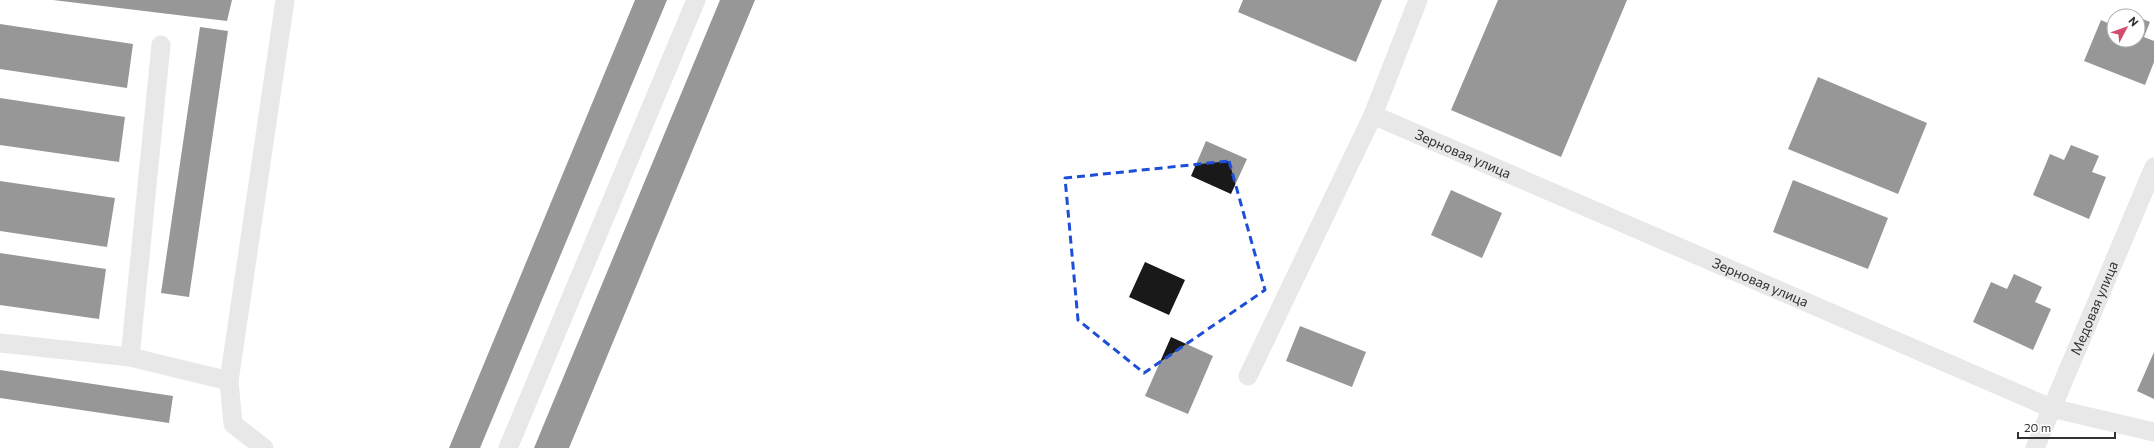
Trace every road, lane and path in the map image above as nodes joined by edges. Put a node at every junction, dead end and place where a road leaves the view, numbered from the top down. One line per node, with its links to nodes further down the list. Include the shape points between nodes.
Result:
1 (285, 0): 10 (lane)
2 (696, 0): 14 (lane)
3 (1418, 0): 5 (lane)
4 (161, 45): 8 (lane)
5 (1373, 115): 9 (lane); 11 (lane, Зерновая улица)
6 (2154, 167): 11 (lane, Медовая улица)
7 (0, 343): 8 (lane)
8 (130, 357): 10 (lane)
9 (1248, 376)
10 (229, 381): 13 (lane, via 233,424)
11 (2051, 408): 12 (lane, Зерновая улица); 15 (lane, Медовая улица)
12 (2154, 432)
13 (258, 445)
14 (508, 448)
15 (2035, 448)

